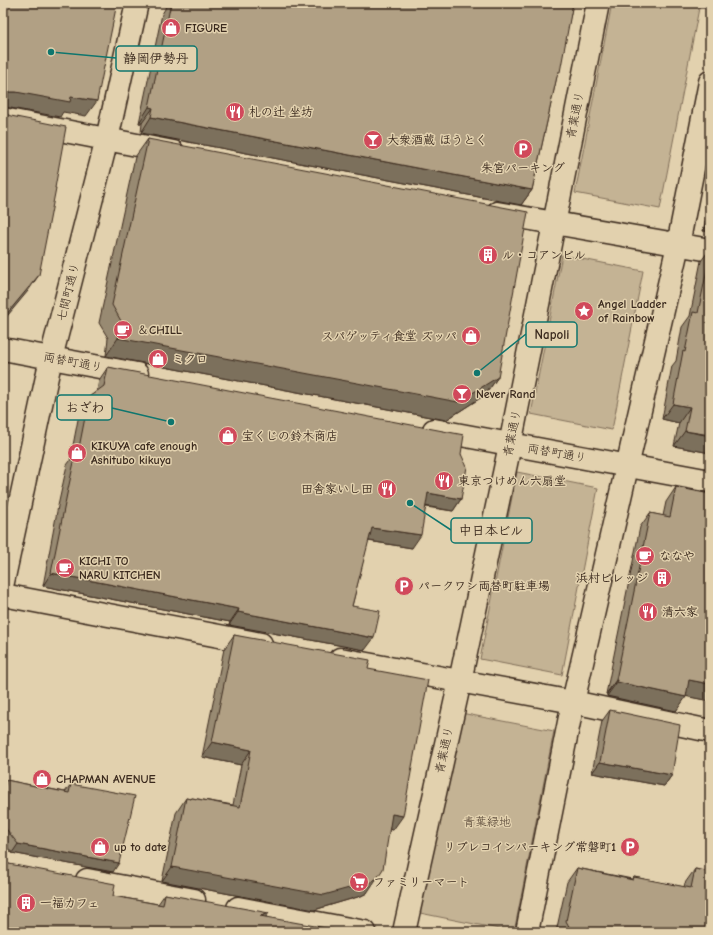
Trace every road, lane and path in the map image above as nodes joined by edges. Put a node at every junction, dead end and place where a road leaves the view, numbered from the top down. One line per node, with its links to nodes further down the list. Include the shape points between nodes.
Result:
1 (137, 3): 5 (street, 七間町通り)
2 (598, 3): 8 (street, 青葉通り)
3 (710, 82): 9 (street)
4 (3, 119): 5 (street)
5 (107, 139): 6 (street); 12 (street, 七間町通り)
6 (193, 155)
7 (475, 209): 8 (street)
8 (553, 224): 9 (street); 15 (street, 青葉通り)
9 (678, 245): 10 (street); 16 (street)
10 (710, 250)
11 (3, 349): 12 (street, 両替町通り)
12 (51, 358): 13 (street, 両替町通り); 18 (street, 七間町通り)
13 (160, 378)
14 (416, 427): 15 (street, 両替町通り)
15 (510, 445): 16 (street, 両替町通り); 22 (street, 青葉通り)
16 (627, 465): 17 (street, 両替町通り); 23 (street)
17 (710, 481)
18 (3, 582)
19 (3, 596): 20 (street)
20 (282, 648)
21 (320, 655): 22 (street)
22 (460, 681): 23 (street); 27 (street, 青葉通り)
23 (573, 702): 24 (street); 28 (street)
24 (710, 731)
25 (66, 876): 26 (street)
26 (364, 932)
27 (404, 932)
28 (527, 932)

